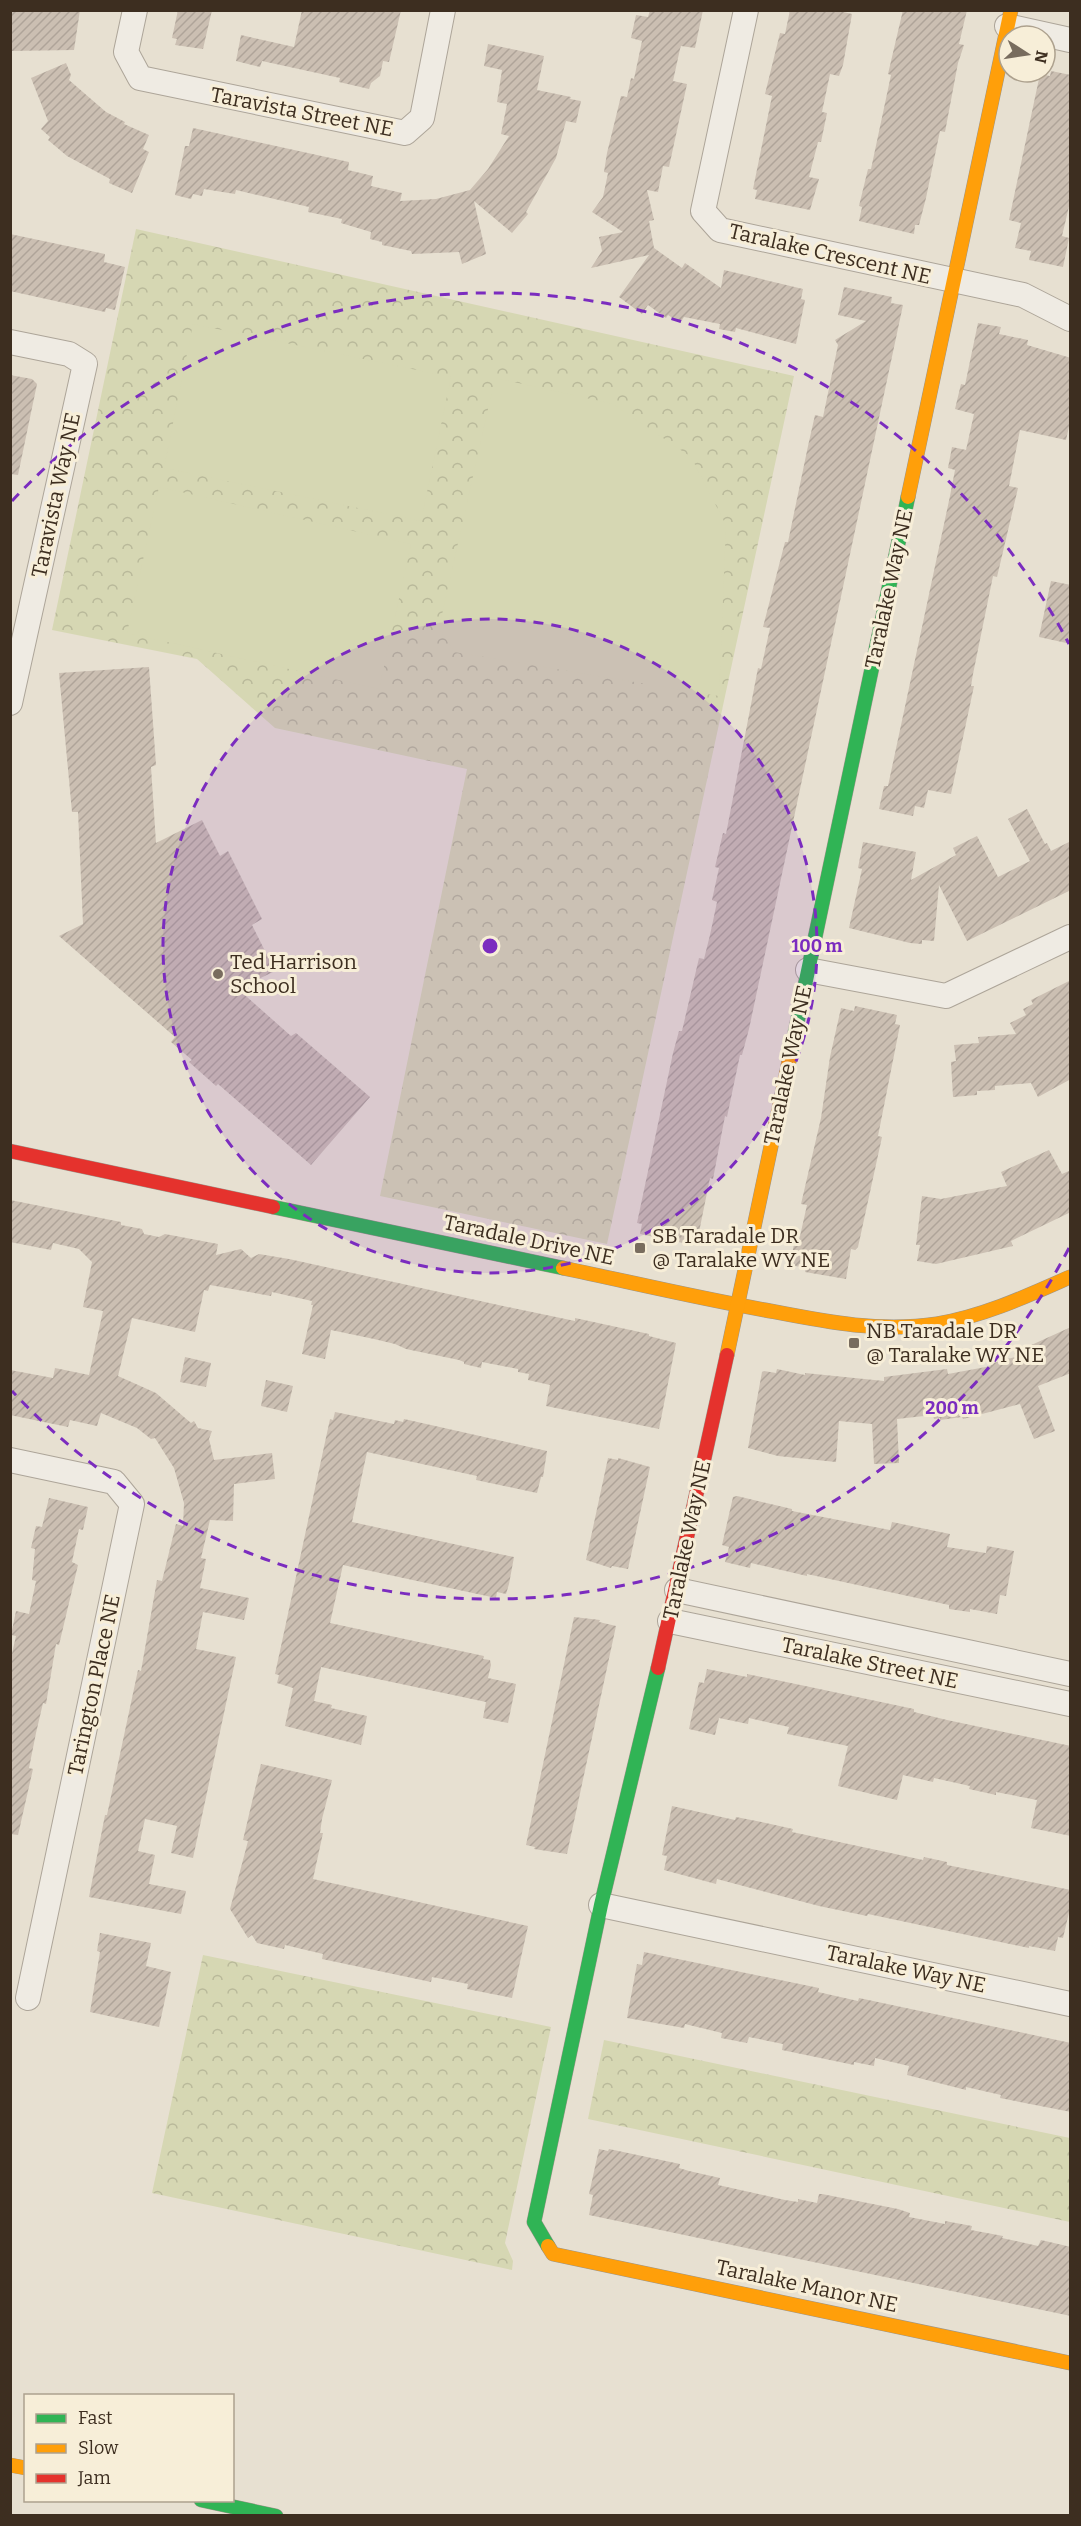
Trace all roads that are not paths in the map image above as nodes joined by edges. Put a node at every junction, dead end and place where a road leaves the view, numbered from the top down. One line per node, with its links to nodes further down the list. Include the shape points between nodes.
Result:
1 (135, 10): 2 (street, Taravista Street NE, via 126,52 140,78 405,132 422,118)
2 (443, 10)
3 (746, 10): 6 (street, Taralake Crescent NE, via 704,211 720,230)
4 (1009, 18): 5 (street); 6 (main road, Taralake Way NE)
5 (1071, 40)
6 (954, 281): 7 (street, via 1023,295); 11 (main road, Taralake Way NE)
7 (1071, 319)
8 (10, 342): 9 (street, Taravista Way NE, via 69,354 85,364)
9 (10, 703)
10 (1071, 937): 11 (street, via 946,996)
11 (808, 970): 14 (main road, Taralake Way NE)
12 (10, 1151): 14 (main road, Taradale Drive NE)
13 (1071, 1277): 14 (main road, Taradale Drive NE, via 994,1310 938,1324 880,1329)
14 (737, 1305): 16 (main road, Taralake Way NE)
15 (10, 1460): 21 (street, Tarington Place NE, via 114,1482 132,1504)
16 (677, 1590): 17 (main road, Taralake Way NE); 18 (street, Taralake Street NE)
17 (670, 1621): 19 (street, Taralake Street NE); 20 (main road, Taralake Way NE)
18 (1071, 1674)
19 (1071, 1704)
20 (601, 1905): 22 (street, Taralake Way NE); 23 (main road, Taralake Way NE, via 534,2222)
21 (28, 1998)
22 (1071, 2004)
23 (543, 2238): 24 (main road, Taralake Manor NE, via 552,2254)
24 (1071, 2363)
25 (210, 2502): 26 (main road)
26 (276, 2516)

